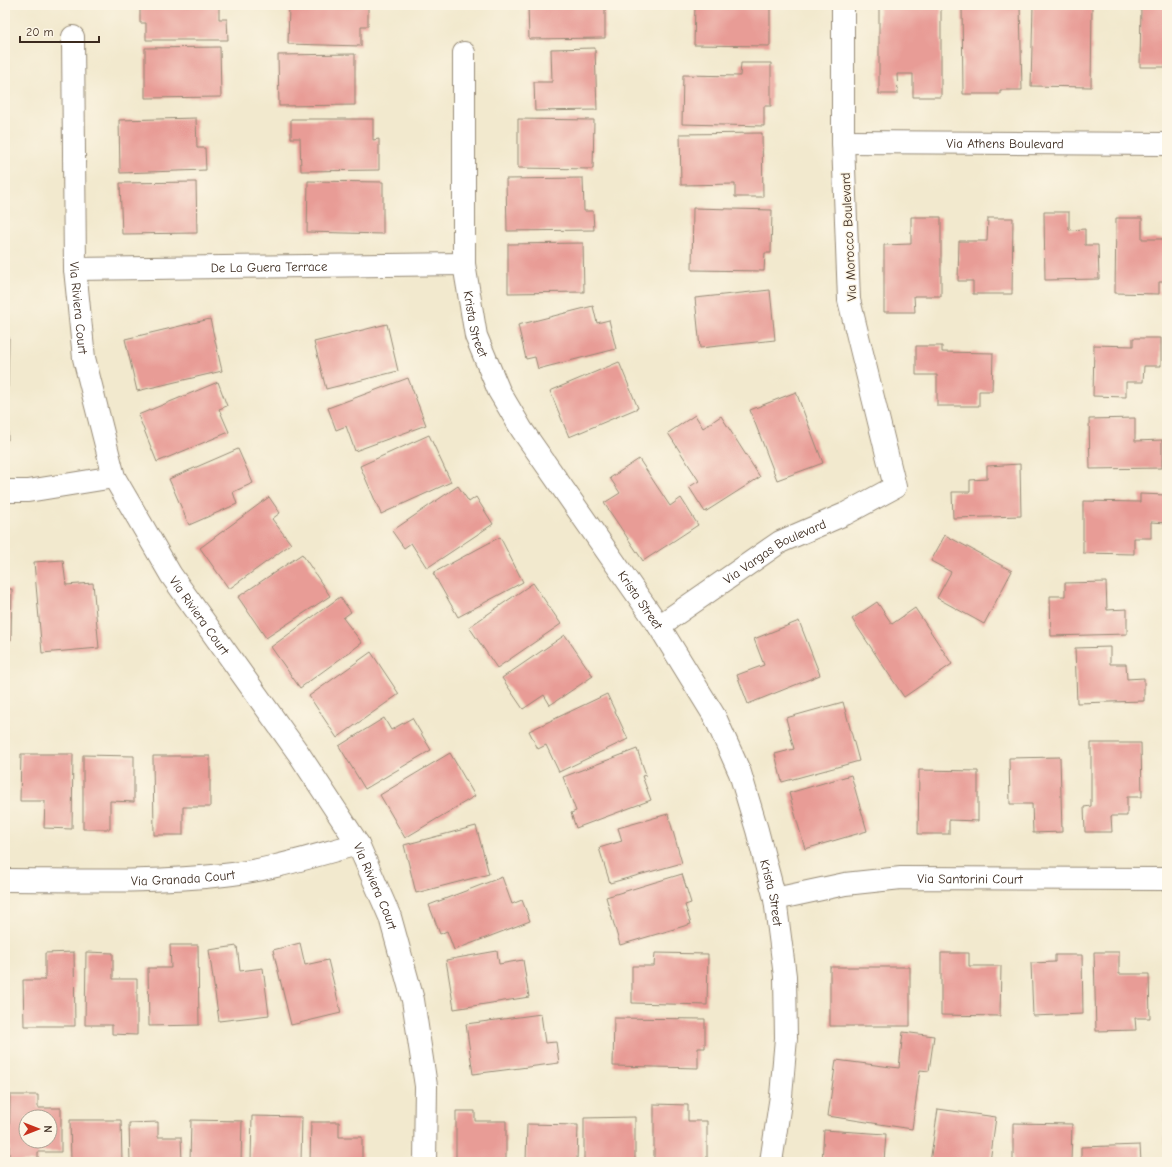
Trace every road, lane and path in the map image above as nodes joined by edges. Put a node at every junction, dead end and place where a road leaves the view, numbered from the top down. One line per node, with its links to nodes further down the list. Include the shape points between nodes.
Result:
1 (842, 5): 4 (street, Via Morocco Boulevard)
2 (73, 37): 7 (street, Via Riviera Court)
3 (464, 53): 6 (street, Krista Street)
4 (843, 142): 5 (street, Via Athens Boulevard); 9 (street, Via Morocco Boulevard, via 849,300)
5 (1167, 144)
6 (464, 264): 7 (street, De La Guera Terrace); 11 (street, Krista Street, via 476,336 499,391 522,430)
7 (75, 269): 8 (street, Via Riviera Court, via 84,358)
8 (114, 477): 10 (street, via 28,491); 12 (street, Via Riviera Court, via 171,575 299,754)
9 (895, 487): 11 (street, Via Vargas Boulevard, via 845,514 780,542)
10 (5, 491)
11 (659, 626): 15 (street, Krista Street, via 715,717 740,774)
12 (358, 844): 14 (street, Via Granada Court, via 226,875 157,879); 16 (street, Via Riviera Court, via 390,917 413,1000 426,1086)
13 (1167, 879): 15 (street, Via Santorini Court, via 901,878 846,884)
14 (5, 880)
15 (775, 899): 17 (street, Krista Street, via 784,976 786,1038 781,1096)
16 (425, 1162)
17 (771, 1162)

